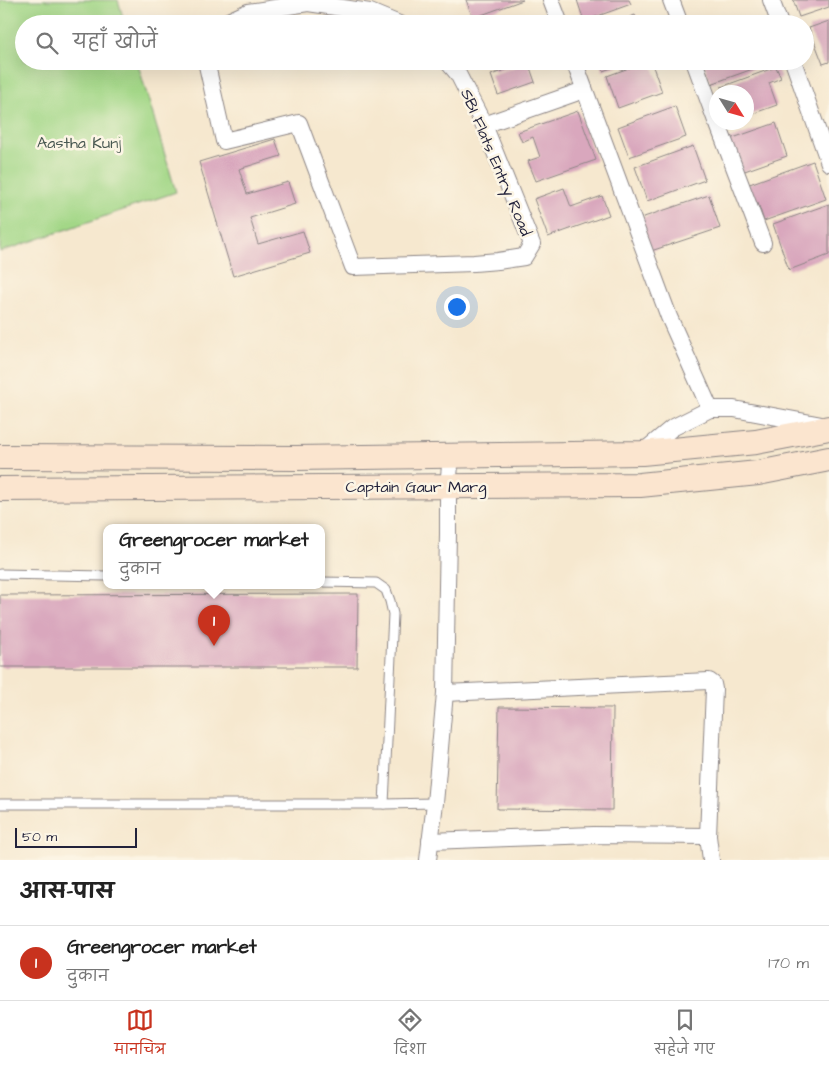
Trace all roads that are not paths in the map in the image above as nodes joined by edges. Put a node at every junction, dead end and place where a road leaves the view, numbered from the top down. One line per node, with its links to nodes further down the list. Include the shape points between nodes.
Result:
1 (551, 0): 6 (street)
2 (671, 0): 7 (street)
3 (771, 0): 8 (street)
4 (242, 15): 5 (street, via 308,3)
5 (377, 15)
6 (557, 15)
7 (677, 15)
8 (777, 15)
9 (208, 70): 16 (street, SBI Flats Entry Road, via 224,142 300,123 353,267 474,263 524,257 532,244)
10 (455, 70): 16 (street, SBI Flats Entry Road)
11 (577, 70): 14 (street)
12 (697, 70): 15 (street)
13 (796, 70): 18 (street)
14 (584, 90): 16 (street); 20 (street, via 669,317)
15 (709, 101)
16 (484, 125)
17 (720, 130): 19 (street)
18 (829, 163)
19 (763, 243)
20 (710, 410): 21 (street, via 734,409); 22 (street, via 672,428)
21 (829, 427): 22 (main road, Captain Gaur Marg, via 756,442)
22 (642, 454): 23 (main road, Captain Gaur Marg)
23 (450, 456): 24 (main road, Captain Gaur Marg); 26 (street)
24 (0, 457)
25 (829, 459): 26 (main road, Captain Gaur Marg, via 758,473 640,485)
26 (448, 486): 27 (main road, Captain Gaur Marg); 31 (street)
27 (0, 489)
28 (0, 574): 29 (lane)
29 (103, 576)
30 (325, 582): 34 (lane, via 376,583 386,590 390,601 393,614)
31 (445, 693): 32 (street); 35 (street, via 713,684)
32 (435, 803): 34 (lane); 36 (street)
33 (0, 804): 34 (lane)
34 (384, 804)
35 (708, 836): 36 (street); 38 (street)
36 (430, 841): 37 (street)
37 (428, 860)
38 (711, 860)

